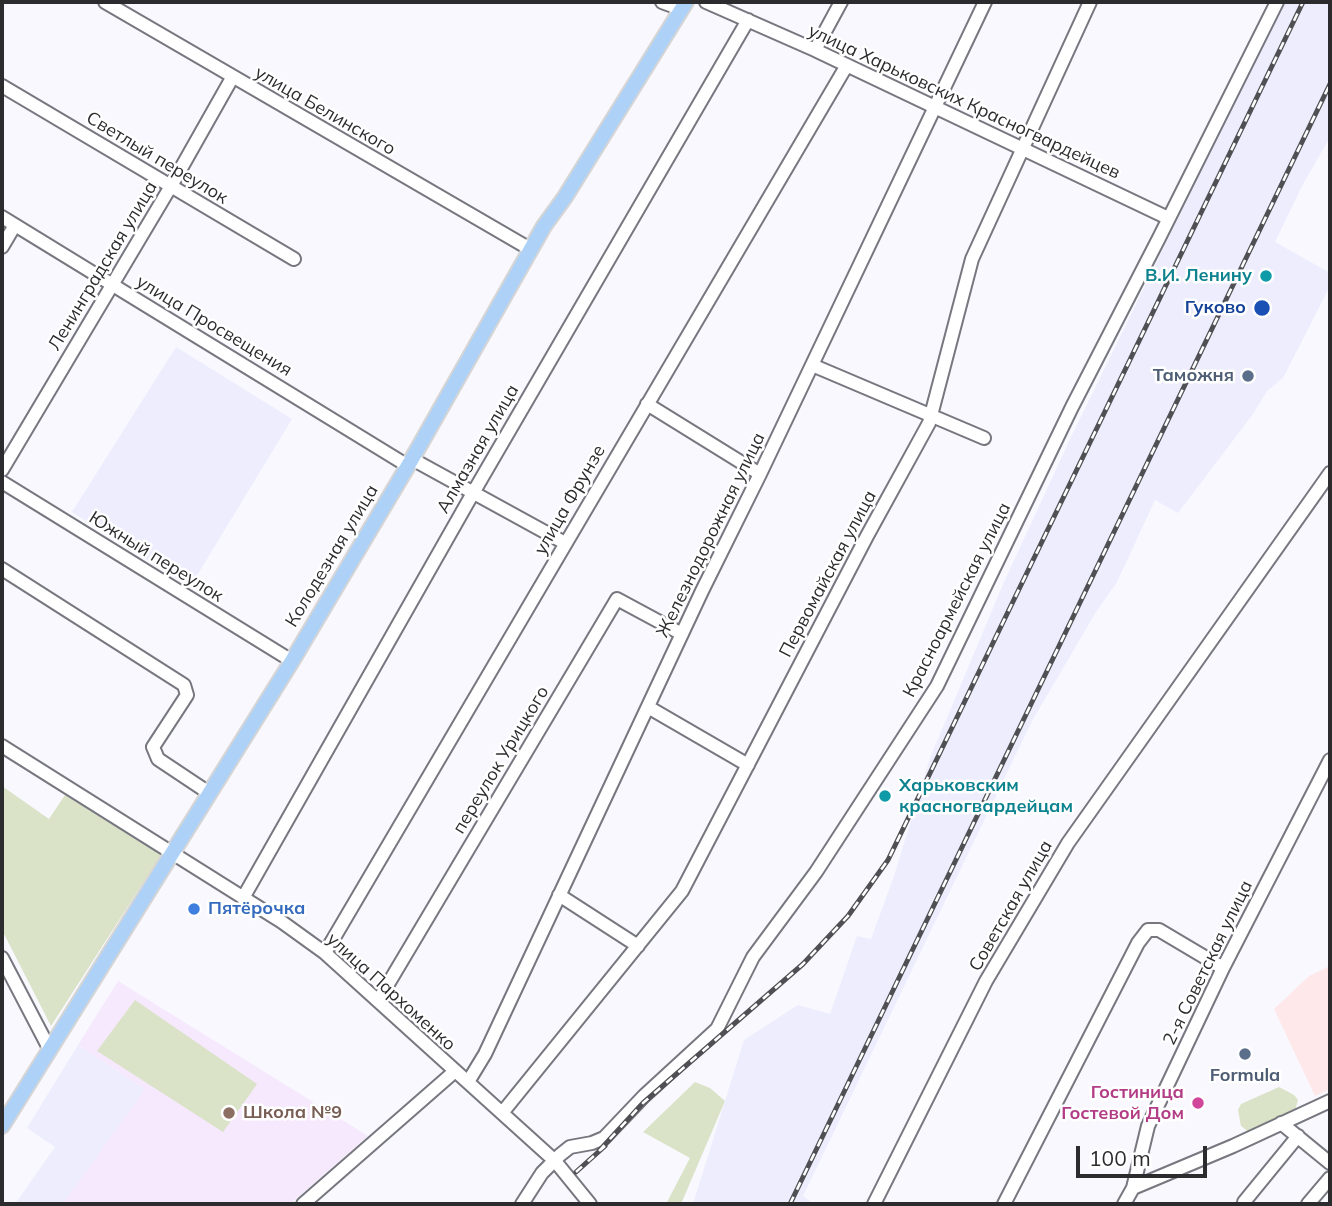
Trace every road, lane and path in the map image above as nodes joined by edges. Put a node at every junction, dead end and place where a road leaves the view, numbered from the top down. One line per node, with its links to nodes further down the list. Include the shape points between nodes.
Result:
1 (105, 2): 12 (street, улица Белинского)
2 (662, 2): 8 (street)
3 (706, 2): 9 (street, улица Харьковских Красногвардейцев)
4 (841, 2): 10 (street)
5 (985, 2): 14 (street, Железнодорожная улица)
6 (1090, 2): 15 (street, Первомайская улица)
7 (1277, 2): 18 (street, Красноармейская улица)
8 (683, 6): 21 (main road, Колодезная улица)
9 (748, 20): 10 (street, улица Харьковских Красногвардейцев); 33 (street, Алмазная улица)
10 (815, 50): 11 (street, улица Харьковских Красногвардейцев)
11 (847, 65): 14 (street, улица Харьковских Красногвардейцев); 25 (street, улица Фрунзе)
12 (232, 78): 16 (street, Ленинградская улица); 21 (street, улица Белинского)
13 (2, 86): 16 (street, Светлый переулок)
14 (935, 107): 15 (street, улица Харьковских Красногвардейцев); 24 (street, Железнодорожная улица)
15 (1022, 149): 18 (street, улица Харьковских Красногвардейцев); 26 (street, Первомайская улица, via 972,259)
16 (171, 186): 22 (street, Светлый переулок); 23 (street, Ленинградская улица)
17 (2, 217): 19 (street, улица Просвещения)
18 (1168, 218): 59 (street, Красноармейская улица, via 937,686 816,872 753,957 717,1029 604,1138 570,1147)
19 (15, 225): 20 (street); 23 (street, улица Просвещения)
20 (2, 247)
21 (530, 249): 28 (main road, Колодезная улица)
22 (295, 259)
23 (113, 285): 28 (street, улица Просвещения); 29 (street, Ленинградская улица)
24 (812, 365): 26 (street); 31 (street, Железнодорожная улица)
25 (647, 404): 31 (street); 34 (street, улица Фрунзе)
26 (931, 415): 27 (street); 41 (street, Первомайская улица)
27 (984, 439)
28 (410, 462): 33 (street, улица Просвещения); 37 (main road, Колодезная улица)
29 (2, 470)
30 (1330, 473): 67 (street, Советская улица, via 1068,843 986,981)
31 (760, 474): 36 (street, Железнодорожная улица)
32 (2, 482): 37 (street, Южный переулок)
33 (472, 493): 34 (street, улица Просвещения); 45 (street, Алмазная улица)
34 (565, 543): 47 (street, улица Фрунзе)
35 (2, 569): 42 (street, via 184,685 187,695 153,747 158,760)
36 (682, 634): 38 (street, Железнодорожная улица); 50 (street, переулок Урицкого, via 617,599)
37 (292, 661): 42 (main road, Колодезная улица)
38 (648, 707): 41 (street); 44 (street, Железнодорожная улица)
39 (2, 746): 43 (street, улица Пархоменко)
40 (1330, 760): 49 (street, 2-я Советская улица)
41 (748, 765): 46 (street, Первомайская улица, via 682,891)
42 (209, 793): 43 (main road, Колодезная улица)
43 (173, 854): 45 (street, улица Пархоменко); 51 (main road, Колодезная улица)
44 (559, 895): 46 (street); 53 (street, Железнодорожная улица)
45 (243, 898): 47 (street, улица Пархоменко)
46 (638, 946): 55 (street, Первомайская улица)
47 (325, 953): 50 (street, улица Пархоменко)
48 (2, 958): 51 (street)
49 (1223, 968): 62 (street, 2-я Советская улица, via 1148,1126); 68 (street, via 1159,930 1148,930)
50 (378, 1001): 52 (street, улица Пархоменко)
51 (50, 1050): 57 (main road, Колодезная улица)
52 (454, 1072): 53 (street, улица Пархоменко); 64 (street)
53 (468, 1082): 55 (street, улица Пархоменко)
54 (1330, 1101): 56 (street)
55 (502, 1113): 59 (street, улица Пархоменко)
56 (1281, 1123): 58 (street); 62 (street)
57 (2, 1126)
58 (1298, 1136): 60 (street); 63 (street)
59 (555, 1161): 65 (street, Красноармейская улица, via 542,1172); 66 (street, улица Пархоменко)
60 (1330, 1163)
61 (1330, 1178): 70 (street)
62 (1133, 1188): 69 (street, 2-я Советская улица)
63 (1244, 1202)
64 (303, 1204)
65 (522, 1204)
66 (590, 1204)
67 (874, 1204)
68 (1004, 1204)
69 (1124, 1204)
70 (1308, 1204)

